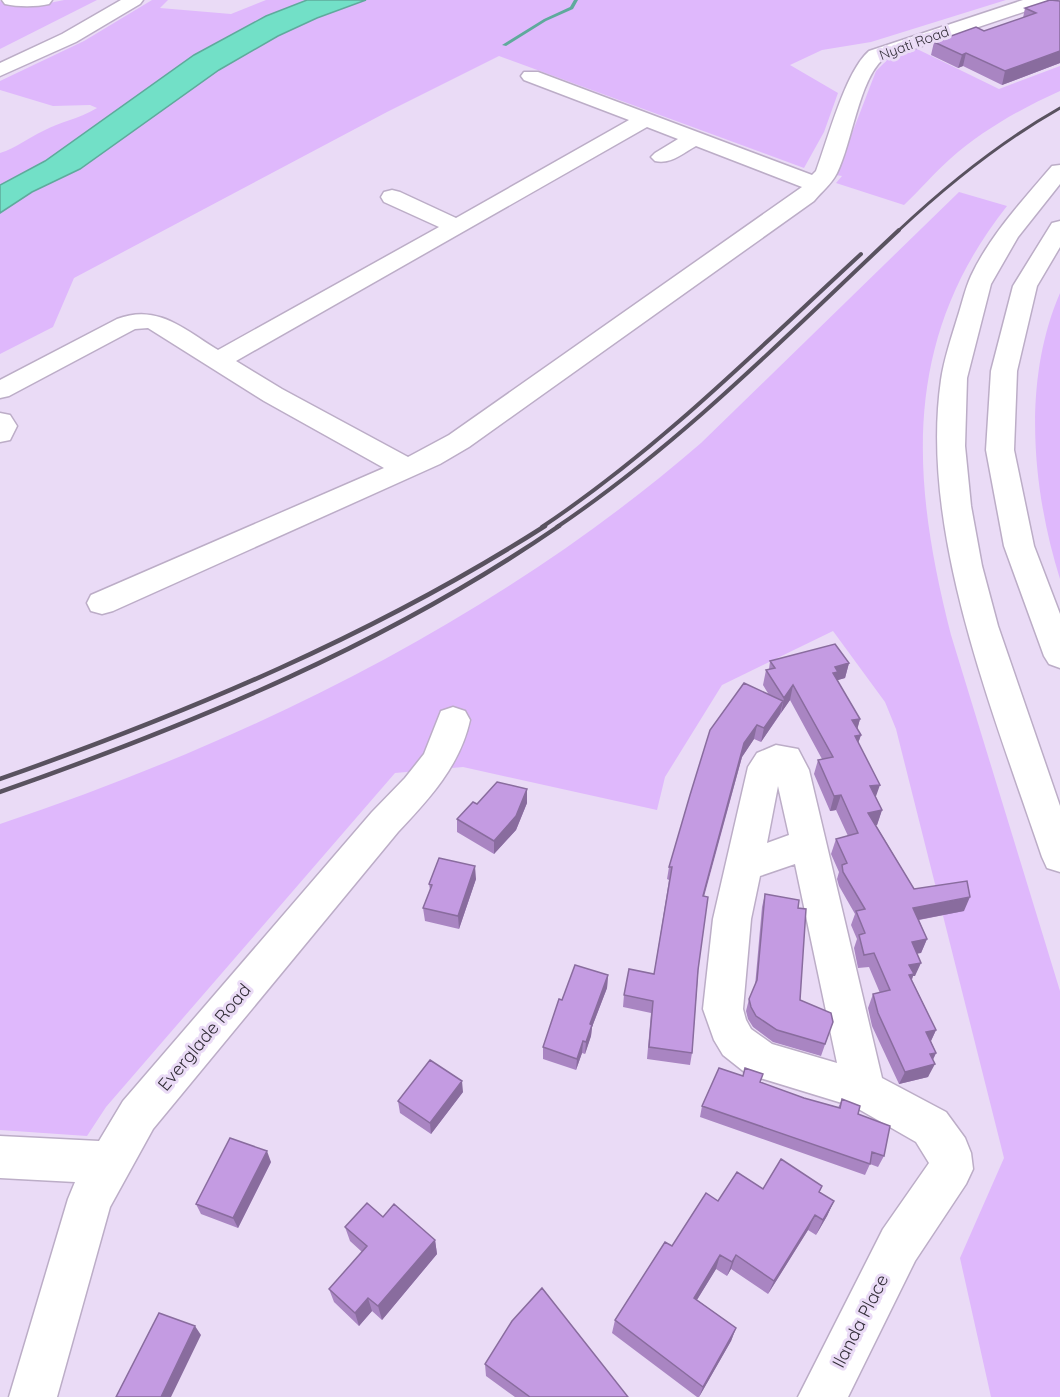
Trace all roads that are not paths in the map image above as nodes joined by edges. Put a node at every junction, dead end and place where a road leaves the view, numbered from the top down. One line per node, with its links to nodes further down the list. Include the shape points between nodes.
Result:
1 (11, 0): 2 (main road)
2 (43, 0)
3 (115, 0): 6 (main road)
4 (134, 0): 7 (main road, via 69,38)
5 (1041, 0): 13 (main road, Nyati Road, via 876,55 861,75)
6 (0, 61)
7 (0, 70)
8 (531, 76): 9 (main road)
9 (645, 120): 10 (main road); 15 (main road)
10 (694, 138): 11 (main road); 13 (main road)
11 (662, 157)
12 (1060, 171): 26 (main road, via 1018,219 983,274 953,386 952,449 960,531 985,637)
13 (822, 179): 21 (main road, via 790,208 459,441)
14 (392, 197): 15 (main road)
15 (456, 226): 17 (main road)
16 (1060, 228): 23 (main road, via 1024,286 1004,371 1000,450 1019,546)
17 (218, 361): 18 (main road, via 159,323 135,321); 21 (main road)
18 (0, 390)
19 (0, 421): 20 (main road)
20 (0, 434)
21 (406, 468): 22 (main road)
22 (102, 603)
23 (1060, 656)
24 (453, 720): 30 (main road, Everglade Road, via 440,758 421,783 138,1115)
25 (810, 843): 27 (main road); 27 (main road, Ilanda Place, via 792,770 786,759 769,760); 28 (main road)
26 (1060, 857)
27 (742, 867): 28 (main road, Ilanda Place, via 732,919 723,1009 728,1027 737,1042 761,1060)
28 (864, 1090): 32 (main road, Ilanda Place, via 931,1127 950,1153 951,1168 899,1245)
29 (0, 1157): 30 (main road)
30 (110, 1163): 31 (main road, Everglade Road, via 90,1199)
31 (33, 1397)
32 (822, 1397)

